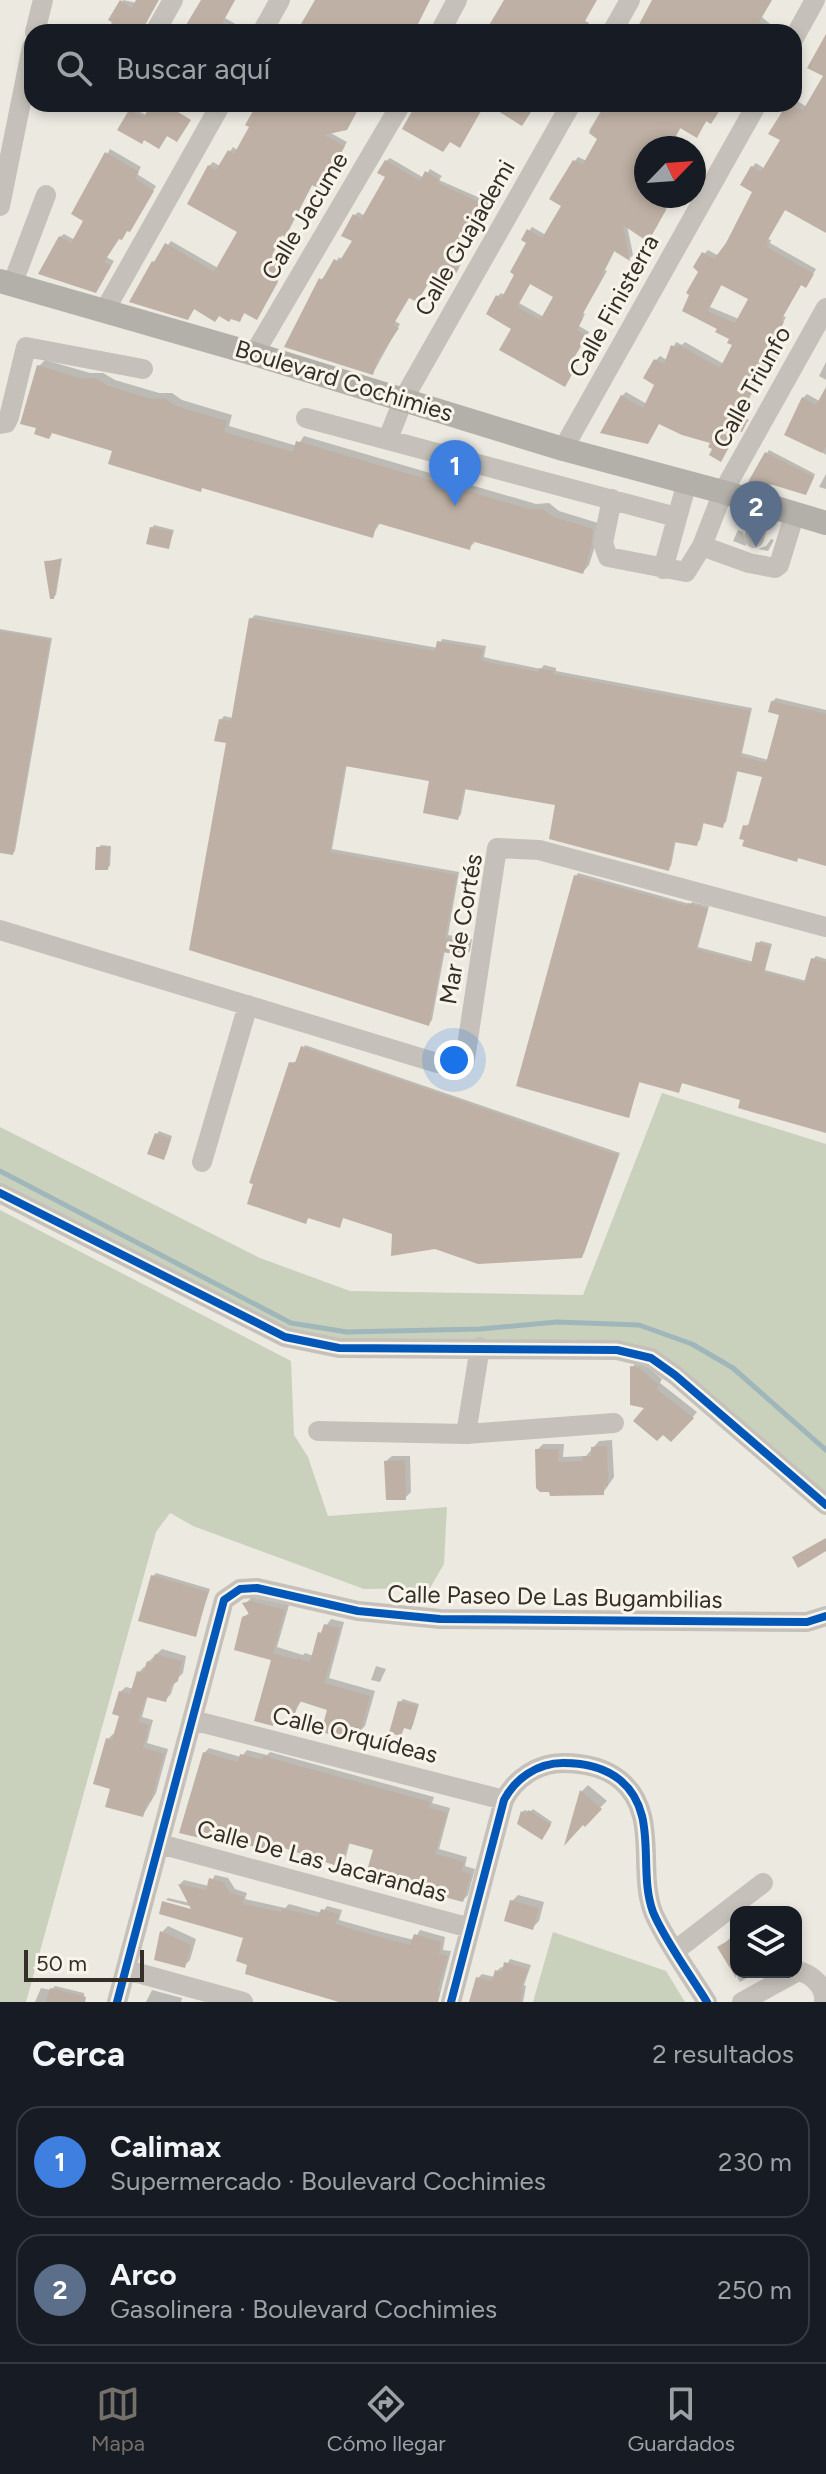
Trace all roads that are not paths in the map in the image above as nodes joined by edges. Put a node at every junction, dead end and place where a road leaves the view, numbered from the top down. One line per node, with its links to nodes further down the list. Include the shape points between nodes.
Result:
1 (43, 0): 7 (street)
2 (173, 0): 8 (street)
3 (280, 0): 9 (street)
4 (457, 0): 10 (street)
5 (630, 0): 11 (street)
6 (815, 0): 12 (street)
7 (37, 24)
8 (160, 24)
9 (266, 24)
10 (444, 24)
11 (616, 24)
12 (802, 24)
13 (24, 72): 18 (street)
14 (216, 112): 23 (street)
15 (396, 112): 24 (street, Calle Jacume)
16 (566, 112): 26 (street, Calle Guajademi)
17 (753, 112): 30 (street, Calle Finisterra)
18 (9, 118): 20 (street)
19 (46, 195): 21 (street)
20 (0, 206)
21 (6, 283): 23 (main road, Boulevard Cochimies)
22 (826, 308): 32 (street, Calle Triunfo)
23 (105, 310): 24 (main road, Boulevard Cochimies)
24 (254, 354): 26 (main road, Boulevard Cochimies)
25 (143, 369): 28 (street, via 26,347 9,417)
26 (404, 398): 29 (street, Calle Guajademi); 30 (main road, Boulevard Cochimies)
27 (306, 418): 29 (street)
28 (0, 424)
29 (388, 439): 33 (street)
30 (563, 449): 31 (main road, Boulevard Cochimies)
31 (687, 482): 32 (main road, Boulevard Cochimies); 36 (street)
32 (723, 492): 34 (main road, Boulevard Cochimies); 38 (street, Calle Triunfo)
33 (612, 499): 36 (street); 40 (street, via 603,543 608,557)
34 (763, 504): 35 (main road, Boulevard Cochimies); 39 (street)
35 (795, 513): 37 (main road, Boulevard Cochimies); 39 (street, via 779,565 770,568)
36 (676, 517): 40 (street)
37 (826, 523)
38 (702, 546): 39 (street); 40 (street, via 686,572)
39 (751, 552)
40 (663, 569)
41 (826, 927): 43 (street, Mar de Cortés, via 539,850 497,848 465,1059 437,1063)
42 (0, 930): 43 (street, Mar de Cortés)
43 (248, 1005): 44 (street)
44 (202, 1162)
45 (0, 1193): 46 (street, via 285,1337 339,1348)
46 (480, 1347): 49 (street); 50 (street, via 617,1350 651,1358)
47 (614, 1423): 49 (street)
48 (318, 1431): 49 (street)
49 (466, 1434)
50 (826, 1505)
51 (826, 1616): 52 (street, Calle Paseo De Las Bugambilias, via 807,1622 440,1619 358,1611 257,1588 240,1589 224,1600)
52 (192, 1720): 53 (street, Calle Orquídeas); 54 (street, Calle Paseo De Las Bugambilias)
53 (504, 1800): 56 (street); 57 (street, via 512,1785 531,1771 557,1763 612,1773 631,1790 644,1817 647,1890 654,1914)
54 (160, 1844): 56 (street, Calle De Las Jacarandas); 58 (street, Calle Paseo De Las Bugambilias)
55 (763, 1883): 57 (street)
56 (470, 1928): 61 (street)
57 (676, 1950): 62 (street)
58 (127, 1970): 59 (street, Calle Paseo De Las Bugambilias); 60 (street)
59 (117, 2002)
60 (243, 2002)
61 (451, 2002)
62 (707, 2002)
63 (742, 2002): 64 (street, via 798,1971 817,1981)
64 (824, 2002)

